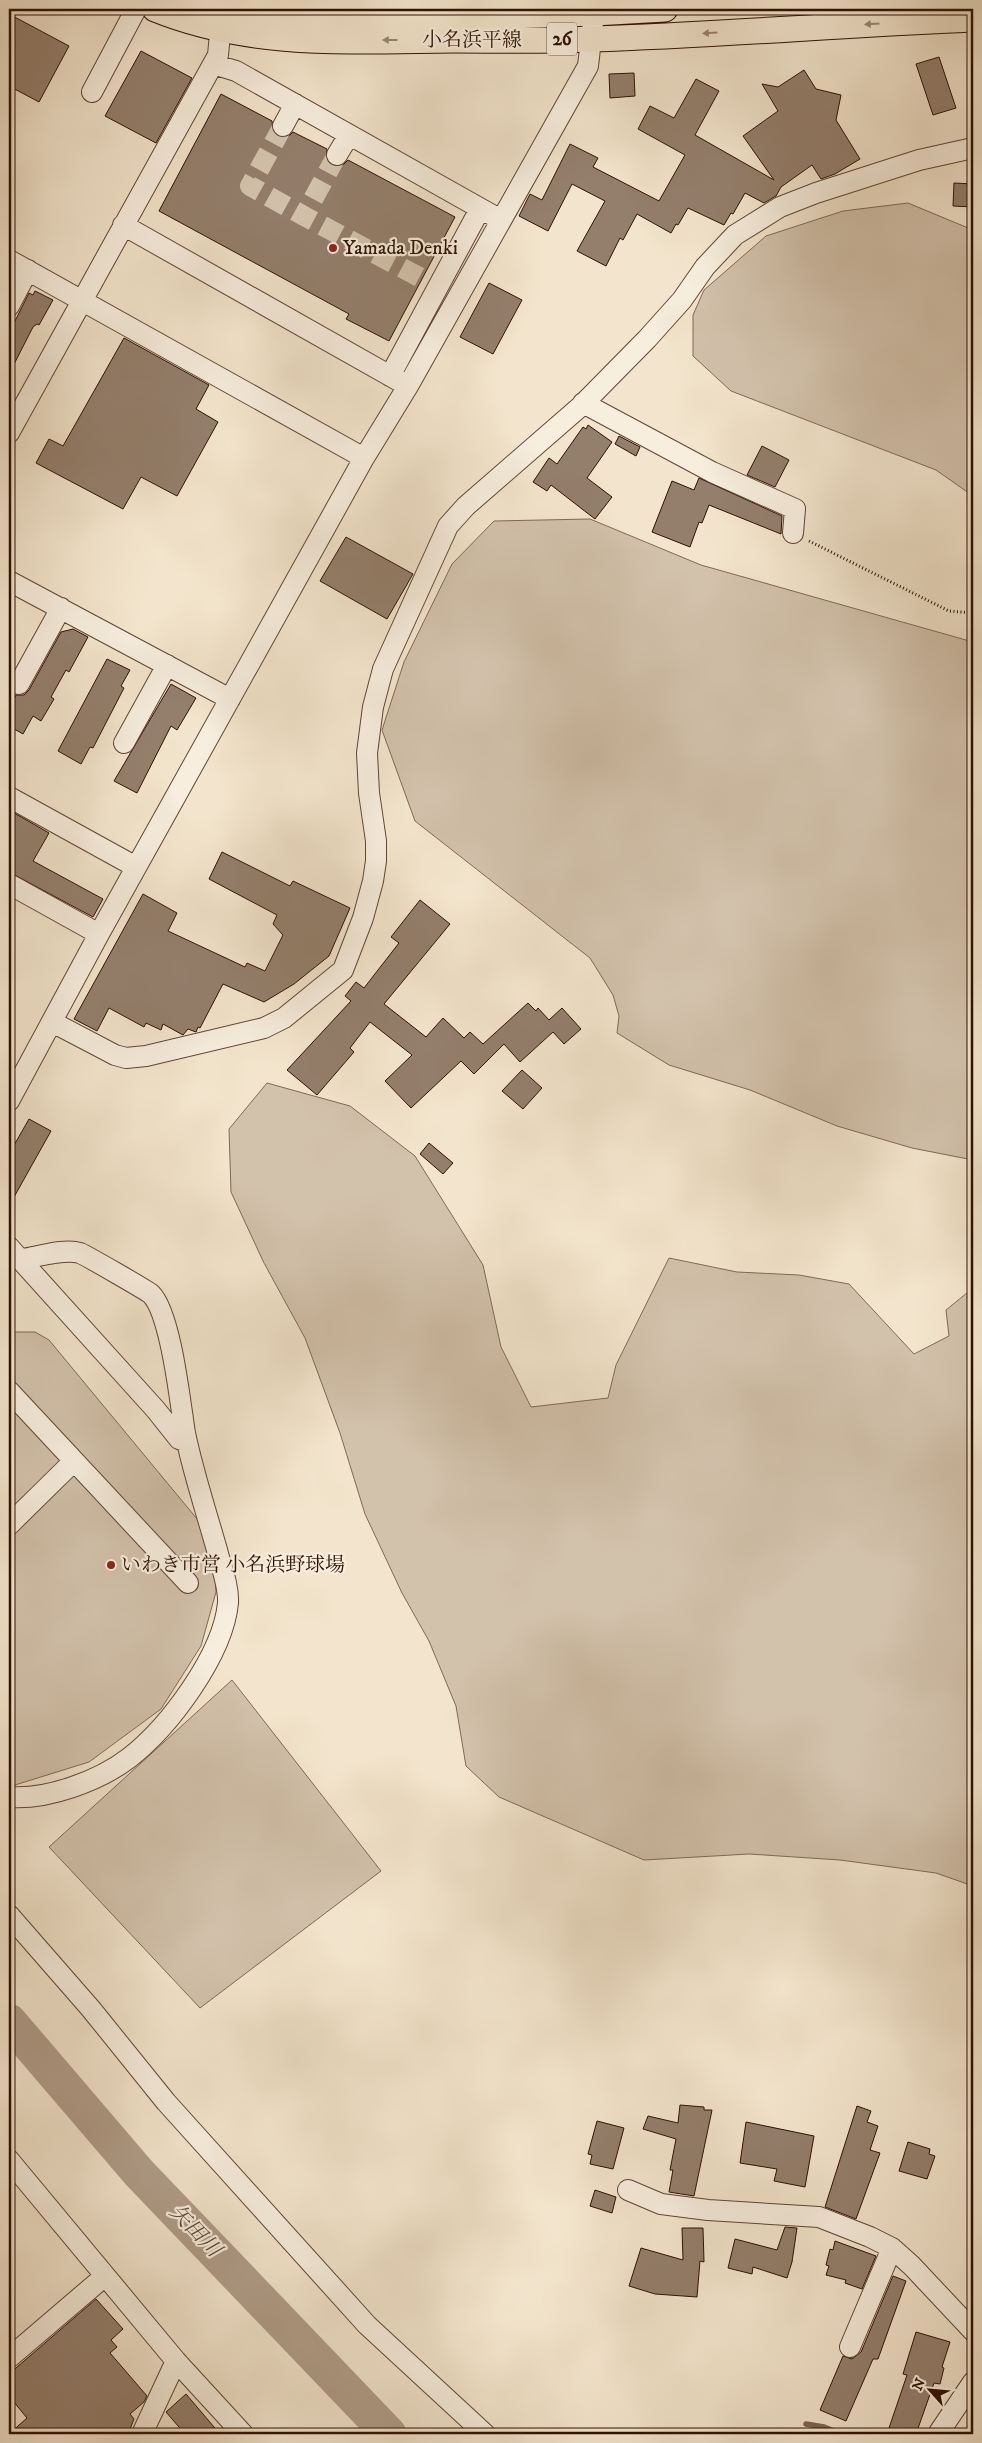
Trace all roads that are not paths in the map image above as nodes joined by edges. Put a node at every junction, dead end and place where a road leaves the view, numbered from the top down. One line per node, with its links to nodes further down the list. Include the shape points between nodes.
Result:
1 (136, 9): 10 (street)
2 (155, 9): 6 (main road, 小名浜平線 / 26, via 182,20)
3 (665, 9): 5 (main road, 26)
4 (251, 11): 5 (main road, 26, via 318,22); 6 (main road, 26)
5 (594, 14): 8 (street)
6 (222, 16): 8 (main road, 小名浜平線 / 26, one-way to 6, via 278,39); 9 (street, via 218,55)
7 (973, 19): 8 (main road, 小名浜平線 / 26, one-way to 8)
8 (592, 39): 17 (street, via 588,66)
9 (213, 64): 11 (street, via 236,71); 18 (street)
10 (92, 92)
11 (295, 104): 12 (street); 13 (street)
12 (283, 126)
13 (349, 135): 15 (street); 16 (street)
14 (973, 148): 25 (street, via 919,160 816,193 780,207 754,222 722,247 648,339)
15 (338, 155)
16 (480, 209): 17 (street); 23 (street)
17 (501, 220): 24 (street)
18 (122, 226): 21 (street); 23 (street)
19 (9, 260): 20 (street)
20 (28, 270): 21 (street); 22 (street)
21 (80, 301): 26 (street); 27 (street)
22 (9, 306)
23 (390, 376): 24 (street)
24 (408, 386): 27 (street)
25 (583, 403): 28 (street, via 712,472 795,509); 39 (street, via 466,506 448,526 382,669 369,727 368,793 376,841 373,881 343,970 284,1018 264,1028 146,1056 126,1058 114,1055)
26 (9, 433)
27 (364, 458): 33 (street)
28 (792, 533)
29 (9, 581): 30 (street)
30 (60, 608): 31 (street); 32 (street)
31 (167, 665): 33 (street); 34 (street)
32 (19, 684)
33 (230, 699): 36 (street)
34 (124, 743)
35 (9, 797): 36 (street)
36 (136, 867): 38 (street)
37 (9, 884): 38 (street)
38 (99, 934): 39 (street)
39 (52, 1022): 40 (street)
40 (9, 1101)
41 (15, 1253): 43 (street, via 179,1439); 43 (street, via 79,1253 150,1294 166,1328)
42 (9, 1391): 44 (street)
43 (187, 1442): 47 (street, via 223,1571 228,1602 210,1656 196,1683 153,1737 128,1759 75,1787 42,1795)
44 (74, 1460): 45 (street); 46 (street)
45 (9, 1524)
46 (188, 1583)
47 (9, 1797)
48 (9, 1916): 60 (street, via 91,2009 166,2102 367,2326)
49 (9, 2160): 52 (street)
50 (628, 2190): 51 (street, via 668,2205 819,2217)
51 (892, 2248): 53 (street); 54 (street)
52 (105, 2276): 55 (street); 56 (street)
53 (973, 2331)
54 (850, 2348)
55 (9, 2358)
56 (176, 2361): 58 (street); 59 (street)
57 (973, 2382): 61 (street)
58 (142, 2434)
59 (243, 2434)
60 (484, 2434)
61 (938, 2434)

